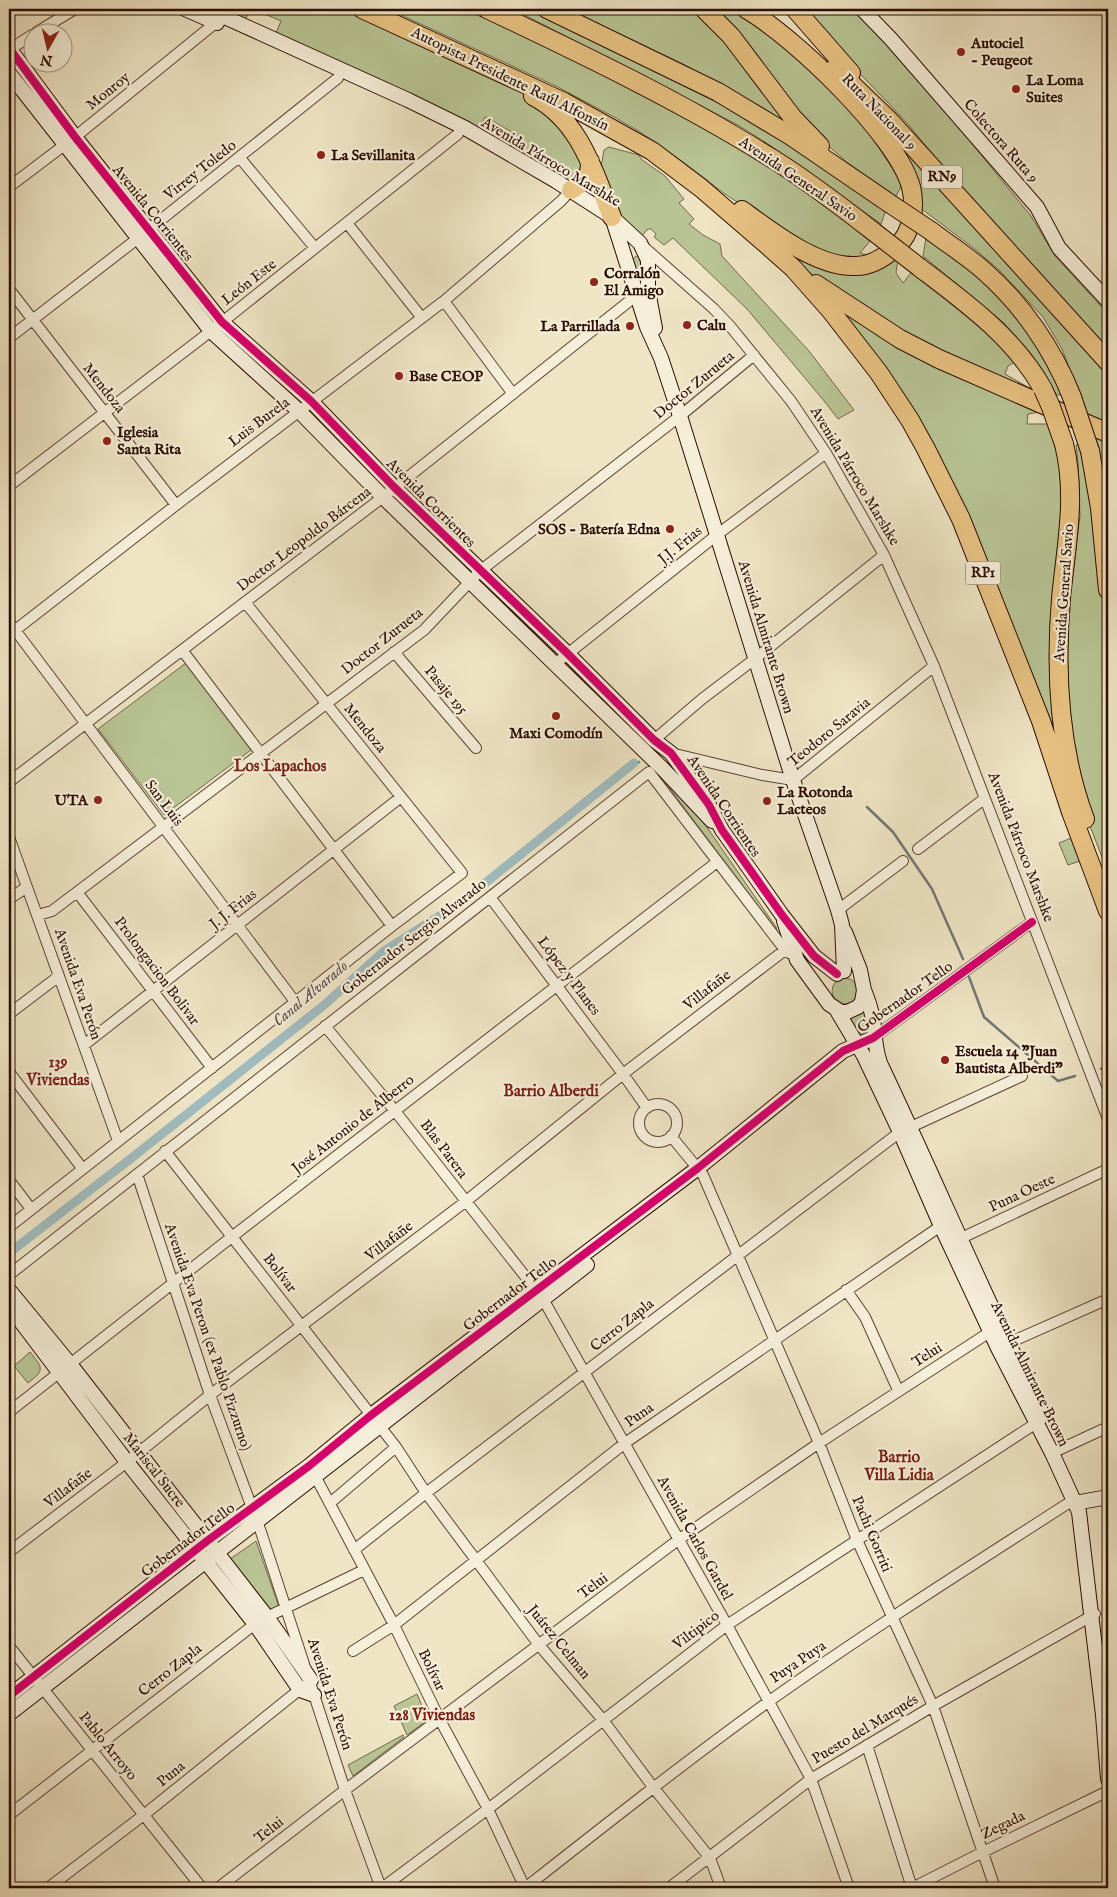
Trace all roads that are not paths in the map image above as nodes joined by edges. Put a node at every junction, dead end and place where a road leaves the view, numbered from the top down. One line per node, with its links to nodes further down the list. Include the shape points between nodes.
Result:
1 (75, 9): 14 (street)
2 (186, 9): 13 (street, Avenida Párroco Marshke)
3 (207, 9): 13 (street, Avenida Párroco Marshke)
4 (362, 9): 15 (highway, Autopista Presidente Raúl Alfonsín)
5 (370, 9): 15 (highway)
6 (487, 9): 92 (highway, Avenida General Savio, bridge, via 632,81 773,159 829,197 968,304 1025,360 1051,407 1068,463 1069,541 1058,637 1060,699 1069,759 1082,810)
7 (547, 9): 26 (highway, Avenida General Savio, via 718,92)
8 (704, 9): 26 (highway, via 731,36 793,118)
9 (746, 9): 24 (highway, via 774,28 817,66 884,140 905,172 913,195 910,225 904,239 885,256 868,264 829,263 783,238)
10 (759, 9): 27 (highway, Ruta Nacional 9 / RN9, via 798,35 845,76)
11 (795, 9): 27 (highway, via 917,141)
12 (862, 9): 41 (street, Colectora Ruta 9, via 891,38 1037,207 1059,248)
13 (220, 19): 20 (street, Avenida Párroco Marshke); 22 (street, Monroy); 29 (street, Avenida Párroco Marshke, via 465,128)
14 (54, 22)
15 (392, 22): 18 (highway, Autopista Presidente Raúl Alfonsín)
16 (22, 41): 17 (street)
17 (9, 49): 22 (street, Avenida Corrientes)
18 (454, 52): 24 (highway, Autopista Presidente Raúl Alfonsín, via 564,102); 25 (highway, via 537,98 560,115)
19 (9, 73): 22 (street, Avenida Corrientes)
20 (338, 78): 21 (street, Avenida Párroco Marshke); 23 (street, Virrey Toledo)
21 (458, 134): 29 (street, Avenida Párroco Marshke); 30 (street, León Este)
22 (70, 141): 28 (street, Monroy); 32 (street, Avenida Corrientes); 33 (street, Avenida Corrientes)
23 (240, 158): 32 (street, Virrey Toledo); 34 (street)
24 (663, 158): 37 (highway, Autopista Presidente Raúl Alfonsín)
25 (590, 160): 29 (highway, via 590,171 585,181); 31 (highway)
26 (845, 172): 64 (highway, bridge, via 974,263 1010,298 1047,347 1072,397 1090,451 1100,508)
27 (949, 186): 49 (highway, Ruta Nacional 9 / RN9)
28 (9, 187)
29 (568, 193): 31 (street, Avenida Párroco Marshke); 40 (street, Luis Burela)
30 (347, 223): 34 (street, León Este); 42 (street)
31 (614, 223): 35 (street, Avenida Párroco Marshke); 36 (street)
32 (149, 229): 33 (street, Virrey Toledo); 44 (street, Avenida Corrientes)
33 (137, 239): 43 (street, Virrey Toledo); 45 (street, Avenida Corrientes)
34 (316, 248): 44 (street, León Este)
35 (642, 249): 36 (street, via 632,254); 47 (street, Avenida Párroco Marshke, via 714,309); 48 (street, via 648,260 648,291)
36 (628, 268): 39 (street)
37 (793, 268): 55 (highway, via 900,339); 98 (highway, RP1, via 878,373 910,420 948,490 1041,721)
38 (9, 289): 43 (street, Mendoza)
39 (637, 295): 48 (street); 50 (street, Doctor Leopoldo Bárcena)
40 (444, 301): 42 (street, Luis Burela); 50 (street)
41 (1108, 301)
42 (422, 318): 51 (street, Luis Burela)
43 (32, 320): 46 (street, Virrey Toledo); 53 (street, Mendoza)
44 (222, 322): 45 (street, León Este); 51 (street, Avenida Corrientes)
45 (211, 332): 52 (street, Avenida Corrientes); 53 (street, León Este)
46 (9, 338)
47 (754, 355): 54 (street, Doctor Zurueta); 56 (street, Avenida Párroco Marshke, via 791,401)
48 (661, 358): 54 (street, Avenida Almirante Brown)
49 (1108, 362)
50 (513, 394): 58 (street, Doctor Leopoldo Bárcena)
51 (311, 401): 52 (street, Luis Burela); 58 (street, Avenida Corrientes)
52 (299, 411): 59 (street, Avenida Corrientes); 60 (street, Luis Burela)
53 (104, 412): 57 (street, León Este); 60 (street, Mendoza)
54 (680, 416): 61 (street, Avenida Almirante Brown); 63 (street, Doctor Zurueta)
55 (1108, 433)
56 (826, 453): 61 (street, J.J. Frias); 62 (street, Avenida Párroco Marshke)
57 (9, 486)
58 (394, 487): 59 (street, Doctor Leopoldo Bárcena); 63 (street, Avenida Corrientes)
59 (383, 497): 63 (street, Avenida Corrientes); 65 (street, Doctor Leopoldo Bárcena)
60 (176, 505): 66 (street, Luis Burela)
61 (718, 534): 69 (street, J.J. Frias); 70 (street, Avenida Almirante Brown)
62 (884, 555): 70 (street); 72 (street, Avenida Párroco Marshke)
63 (475, 576): 68 (street, Doctor Zurueta, via 424,630); 69 (street, Avenida Corrientes); 71 (street, Avenida Corrientes)
64 (1108, 590)
65 (245, 602): 67 (street, Doctor Leopoldo Bárcena); 73 (street, Mendoza)
66 (11, 629): 74 (street, San Luis)
67 (182, 650): 74 (street, Doctor Leopoldo Bárcena); 77 (street)
68 (394, 652): 73 (street, Doctor Zurueta); 76 (street, Pasaje 195)
69 (568, 654): 71 (street, J.J. Frias); 75 (street, Avenida Corrientes)
70 (756, 658): 75 (street); 80 (street, Avenida Almirante Brown)
71 (555, 664): 79 (street, Avenida Corrientes)
72 (934, 666): 80 (street, Teodoro Saravia); 83 (street, Avenida Párroco Marshke)
73 (326, 703): 77 (street, Doctor Zurueta); 82 (street, Mendoza)
74 (86, 724): 81 (street, Doctor Leopoldo Bárcena); 84 (street, San Luis)
75 (654, 740): 78 (street, Avenida Corrientes)
76 (476, 748)
77 (260, 753): 84 (street, Doctor Zurueta); 87 (street)
78 (671, 753): 80 (street, Teodoro Saravia, via 762,776); 85 (street, Avenida Corrientes, via 709,805)
79 (651, 766): 85 (street, Avenida Corrientes); 90 (street); 95 (street, Gobernador Sergio Alvarado)
80 (793, 780): 97 (street, Avenida Almirante Brown)
81 (9, 782)
82 (401, 797): 87 (street, J. J. Frias); 91 (street, Mendoza)
83 (984, 799): 88 (street); 101 (street, Avenida Párroco Marshke)
84 (163, 827): 94 (street, Doctor Zurueta); 102 (street, San Luis)
85 (722, 830): 100 (street, Avenida Corrientes)
86 (9, 837): 93 (street, Avenida Eva Perón)
87 (334, 849): 102 (street, J. J. Frias); 104 (street)
88 (918, 849)
89 (903, 860): 97 (street)
90 (717, 862): 105 (street); 109 (street, José Antonio de Alberro)
91 (462, 873): 104 (street, Gobernador Sergio Alvarado)
92 (1108, 885)
93 (26, 886): 96 (street); 99 (street, Avenida Eva Perón)
94 (78, 892): 99 (street, Doctor Zurueta, via 52,911); 111 (street, Prolongacion Bolivar)
95 (490, 896): 109 (street, López y Planes); 116 (street, Gobernador Sergio Alvarado)
96 (9, 899)
97 (838, 910): 103 (street, Avenida Almirante Brown)
98 (1108, 911)
99 (38, 915): 108 (street, Avenida Eva Perón)
100 (782, 915): 106 (street, Avenida Corrientes); 107 (street, Avenida Corrientes, via 814,956)
101 (1032, 922): 117 (street, Gobernador Tello); 126 (street, Avenida Párroco Marshke)
102 (237, 925): 111 (street, J. J. Frias); 113 (street, San Luis)
103 (842, 925): 107 (street); 110 (street, Avenida Almirante Brown)
104 (392, 926): 113 (street, Gobernador Sergio Alvarado)
105 (784, 950): 106 (street); 122 (street, Villafañe)
106 (797, 960): 112 (street, Avenida Corrientes)
107 (841, 972): 110 (street, via 854,975); 112 (street, via 829,978)
108 (59, 976): 115 (street); 118 (street, Avenida Eva Perón)
109 (557, 986): 122 (street, López y Planes); 125 (street, José Antonio de Alberro)
110 (864, 987): 114 (street, via 864,996 858,1007 847,1012); 117 (street, Avenida Almirante Brown, via 874,1029)
111 (153, 991): 118 (street, J. J. Frias); 120 (street, Prolongacion Bolivar)
112 (825, 998): 114 (street)
113 (296, 1003): 120 (street, Gobernador Sergio Alvarado)
114 (836, 1009): 119 (street, Avenida Almirante Brown)
115 (9, 1014)
116 (325, 1026): 125 (street, Blas Parera); 130 (street, Gobernador Sergio Alvarado)
117 (873, 1038): 119 (street, Gobernador Tello); 127 (street, Avenida Almirante Brown)
118 (84, 1045): 129 (street, Avenida Eva Perón)
119 (858, 1046): 127 (street, Avenida Almirante Brown); 133 (street, Gobernador Tello, via 843,1051)
120 (212, 1068): 129 (street, Gobernador Sergio Alvarado)
121 (9, 1072): 131 (street)
122 (623, 1074): 124 (street, López y Planes); 136 (street, Villafañe)
123 (1022, 1076): 127 (street, Cerro Zapla)
124 (647, 1108): 128 (street, via 664,1105 674,1112 677,1125); 128 (street, via 642,1112 639,1123 643,1134 654,1141)
125 (395, 1111): 136 (street, Blas Parera); 140 (street, José Antonio de Alberro)
126 (1108, 1119)
127 (905, 1130): 138 (street, Avenida Almirante Brown); 142 (street, Cerro Zapla)
128 (672, 1136): 133 (street, Pachi Gorriti)
129 (118, 1141): 131 (street, Gobernador Sergio Alvarado)
130 (165, 1151): 134 (street, Gobernador Sergio Alvarado); 140 (street, Bolívar)
131 (82, 1168): 137 (street, Gobernador Sergio Alvarado)
132 (1108, 1169): 141 (street, Puna Oeste)
133 (701, 1172): 142 (street, Pachi Gorriti); 147 (street, Gobernador Tello)
134 (137, 1174): 143 (street, Gobernador Sergio Alvarado); 144 (street, Avenida Eva Peron (ex Pablo Pizzurno))
135 (9, 1180): 137 (street)
136 (465, 1202): 147 (street, Blas Parera); 150 (street, Villafañe)
137 (32, 1209): 139 (street, Gobernador Sergio Alvarado)
138 (946, 1222): 141 (street, Avenida Almirante Brown); 146 (street, Puna)
139 (9, 1227)
140 (233, 1236): 144 (street, José Antonio de Alberro); 150 (street, Bolívar)
141 (955, 1241): 151 (street, Avenida Almirante Brown)
142 (738, 1255): 152 (street, Pachi Gorriti); 156 (street, Cerro Zapla)
143 (9, 1275)
144 (174, 1283): 154 (street, José Antonio de Alberro); 158 (street, Avenida Eva Peron (ex Pablo Pizzurno))
145 (9, 1290): 154 (street, Mariscal Sucre)
146 (846, 1290): 152 (street, Puna); 157 (street, via 866,1317)
147 (540, 1295): 156 (street, Avenida Carlos Gardel); 161 (street, Gobernador Tello)
148 (1108, 1299): 153 (street)
149 (9, 1306): 155 (street, Mariscal Sucre)
150 (302, 1326): 158 (street, Villafañe); 161 (street, Bolívar)
151 (995, 1329): 153 (street, Avenida Almirante Brown); 157 (street, Telui)
152 (774, 1340): 163 (street, Puna); 164 (street, Pachi Gorriti)
153 (1003, 1346): 160 (street, Avenida Almirante Brown)
154 (70, 1364): 155 (street, José Antonio de Alberro); 167 (street, Mariscal Sucre)
155 (58, 1373): 159 (street, José Antonio de Alberro); 168 (street, Mariscal Sucre)
156 (584, 1373): 163 (street, Avenida Carlos Gardel); 170 (street, Cerro Zapla)
157 (898, 1390): 164 (street, Telui)
158 (210, 1395): 167 (street, Villafañe); 174 (street, Avenida Eva Peron (ex Pablo Pizzurno))
159 (9, 1412)
160 (1040, 1420): 166 (street, Avenida Almirante Brown); 176 (street, Viltipico)
161 (374, 1421): 165 (street, Juárez Celman); 169 (street, Gobernador Tello)
162 (1108, 1427): 166 (street)
163 (625, 1443): 175 (street, Avenida Carlos Gardel); 180 (street, Puna)
164 (819, 1443): 175 (street, Telui); 176 (street, Pachi Gorriti)
165 (396, 1447): 170 (street, Juárez Celman); 173 (street)
166 (1056, 1451): 172 (street, Avenida Almirante Brown)
167 (139, 1453): 168 (street, Villafañe); 178 (street, Mariscal Sucre)
168 (127, 1462): 178 (street, Mariscal Sucre); 179 (street, Villafañe)
169 (312, 1470): 173 (street, Bolívar); 174 (street, Gobernador Tello)
170 (426, 1493): 177 (street, Cerro Zapla); 180 (street, Juárez Celman)
171 (1108, 1497): 172 (street, Puya Puya)
172 (1079, 1502): 183 (street, Avenida Almirante Brown, via 1087,1511); 184 (street, Puya Puya, via 1067,1504)
173 (330, 1503): 177 (street, Bolívar)
174 (254, 1515): 178 (street, Gobernador Tello); 182 (street, Avenida Eva Perón)
175 (678, 1540): 187 (street, Avenida Carlos Gardel); 188 (street, Telui)
176 (857, 1540): 184 (street, Pachi Gorriti); 187 (street, Viltipico)
177 (354, 1550): 181 (street, Bolívar)
178 (206, 1551): 185 (street, Mariscal Sucre); 191 (street, Gobernador Tello)
179 (9, 1552)
180 (476, 1560): 186 (street, Puna); 188 (street, Juárez Celman)
181 (364, 1570): 182 (street, Cerro Zapla); 186 (street, Bolívar)
182 (286, 1608): 185 (street, Cerro Zapla); 192 (street, Avenida Eva Perón)
183 (1094, 1615): 194 (street, Avenida Almirante Brown); 197 (street, Puesto del Marqués); 198 (street, Avenida Almirante Brown)
184 (891, 1618): 196 (street, Puya Puya); 197 (street, Pachi Gorriti)
185 (261, 1620): 192 (street, Mariscal Sucre); 203 (street, Cerro Zapla)
186 (394, 1625): 190 (street, Puna); 200 (street, Bolívar)
187 (727, 1625): 196 (street, Avenida Carlos Gardel); 201 (street, Viltipico)
188 (539, 1645): 200 (street, Telui); 201 (street, Juárez Celman)
189 (9, 1646): 191 (street, Pablo Arroyo)
190 (353, 1651)
191 (37, 1683): 195 (street, Gobernador Tello); 199 (street, Gobernador Tello); 203 (street, Pablo Arroyo)
192 (305, 1685): 193 (street); 210 (street, Puna)
193 (314, 1695): 207 (street, Avenida Eva Perón)
194 (1108, 1695)
195 (9, 1696)
196 (769, 1702): 204 (street, Avenida Carlos Gardel); 206 (street, Puya Puya)
197 (933, 1706): 202 (street, Puesto del Marqués); 212 (street, Pachi Gorriti)
198 (1106, 1709): 205 (street, Avenida Almirante Brown)
199 (9, 1714)
200 (440, 1720): 207 (street, Telui); 209 (street, Bolívar)
201 (603, 1720): 206 (street, Juárez Celman); 209 (street, Viltipico)
202 (867, 1745): 204 (street, Puesto del Marqués); 222 (street)
203 (92, 1750): 210 (street, Pablo Arroyo); 211 (street, Cerro Zapla)
204 (811, 1778): 213 (street, Puesto del Marqués); 221 (street, Avenida Carlos Gardel)
205 (1108, 1779)
206 (653, 1787): 213 (street, Juárez Celman); 218 (street, Puya Puya)
207 (345, 1790): 216 (street, Telui); 217 (street, Avenida Eva Perón)
208 (1108, 1790): 212 (street, Zegada)
209 (488, 1809): 217 (street, Viltipico); 218 (street, Bolívar)
210 (145, 1814): 214 (street, Puna); 215 (street, Pablo Arroyo)
211 (9, 1816)
212 (983, 1852): 222 (street, Zegada); 223 (street, Pachi Gorriti)
213 (710, 1858): 219 (street, Puesto del Marqués); 220 (street, Juárez Celman)
214 (48, 1888)
215 (202, 1888)
216 (218, 1888)
217 (382, 1888)
218 (525, 1888)
219 (669, 1888)
220 (721, 1888)
221 (849, 1888)
222 (912, 1888)
223 (995, 1888)

